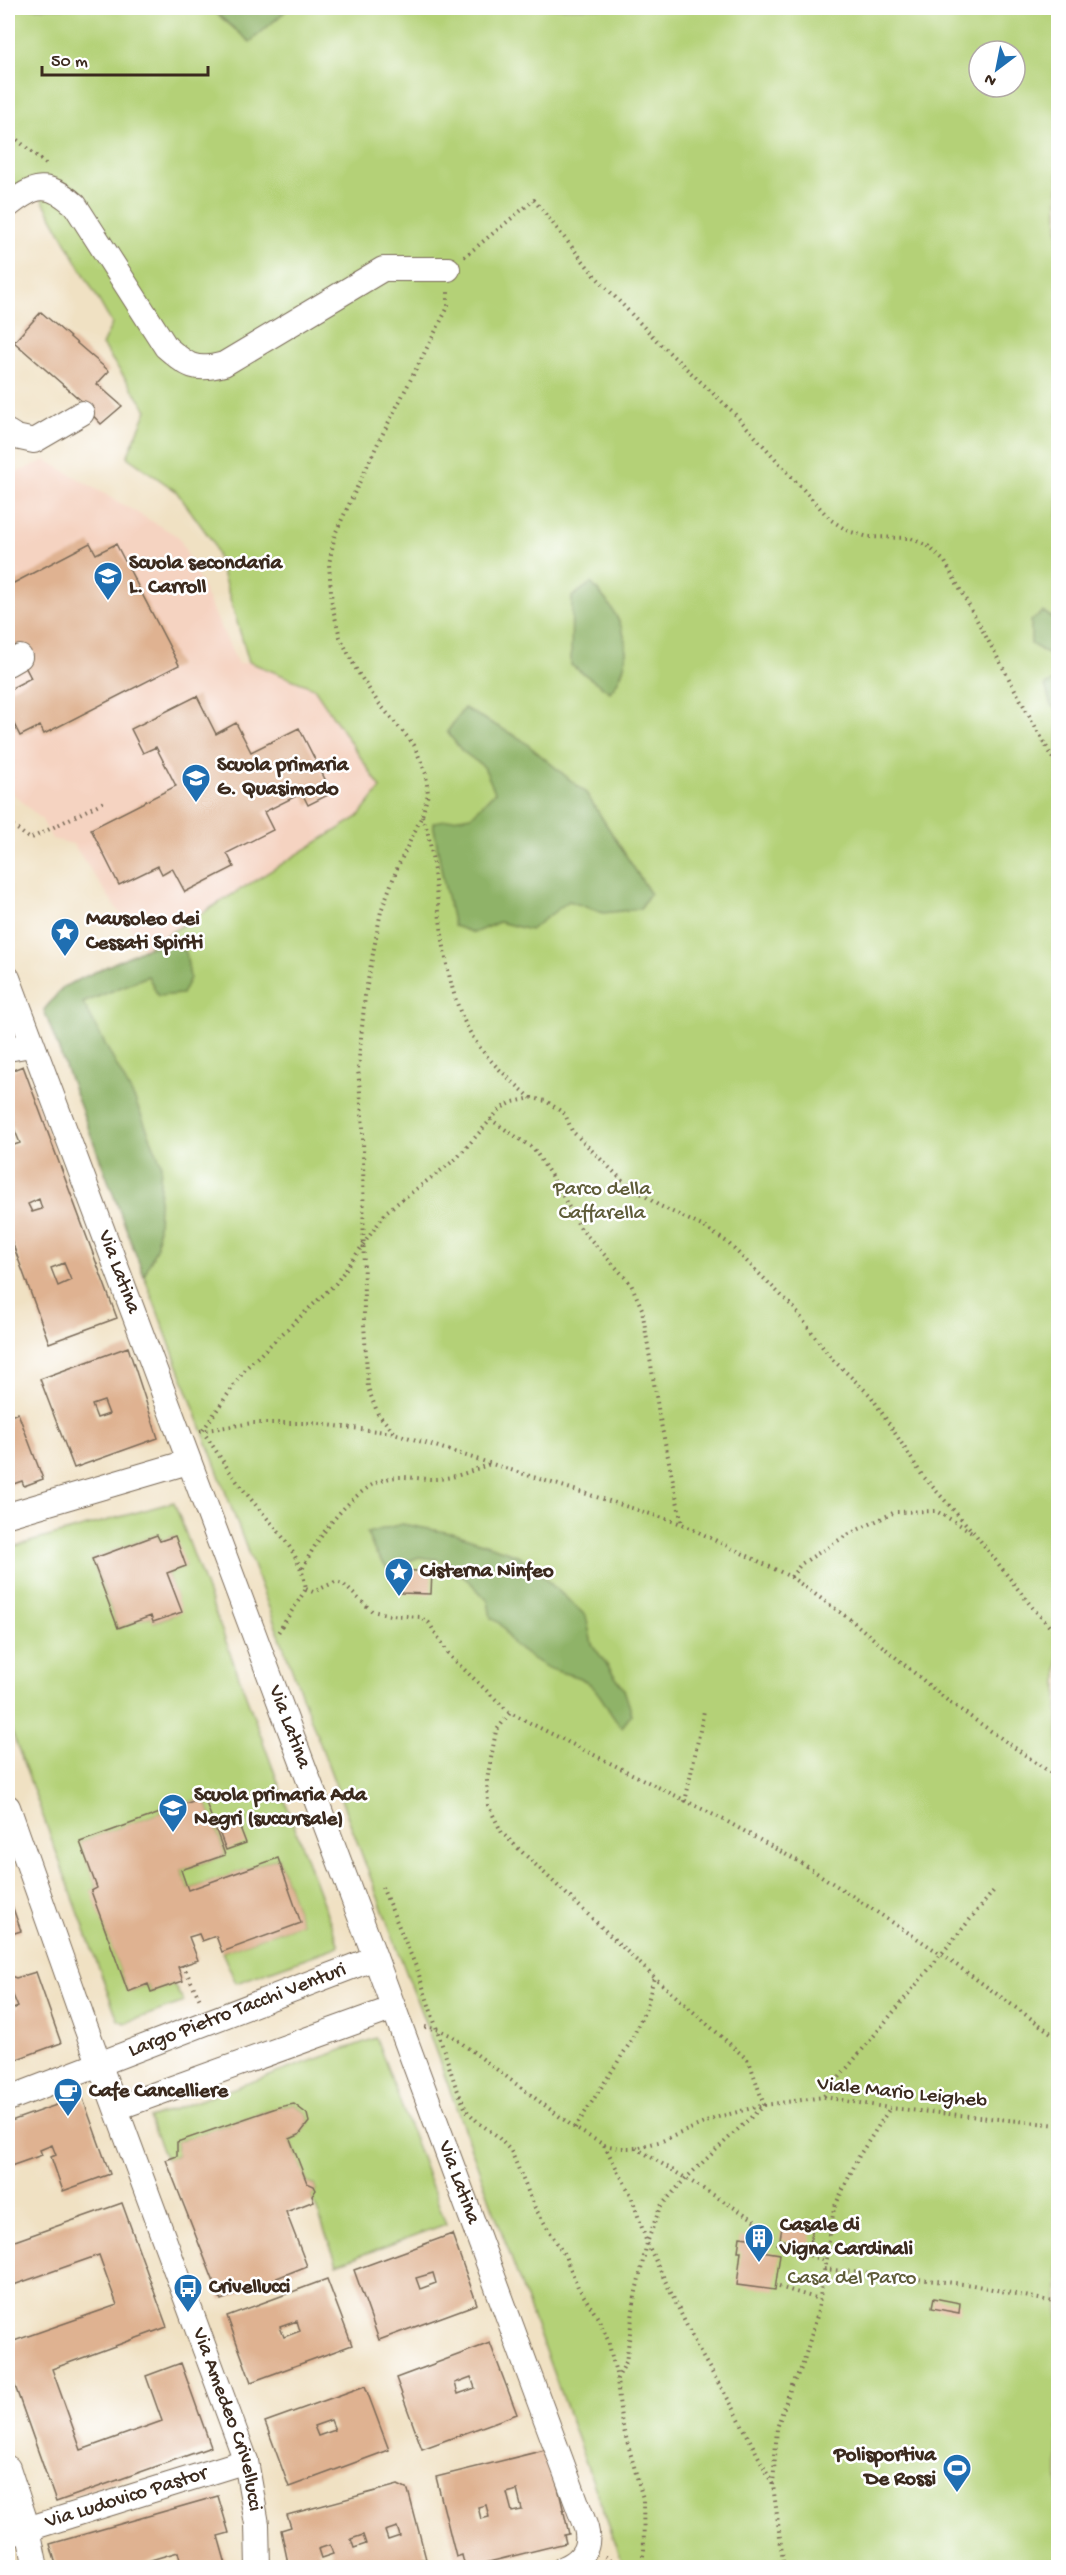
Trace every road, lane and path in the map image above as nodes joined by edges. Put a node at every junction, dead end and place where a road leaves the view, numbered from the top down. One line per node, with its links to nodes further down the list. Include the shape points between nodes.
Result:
1 (8, 132): 2 (path, via 46,165)
2 (61, 193): 3 (street, via 46,187 24,193); 4 (street, via 75,205 166,347 186,365 206,369 224,364 383,269)
3 (8, 206)
4 (448, 269): 7 (path, via 534,200 596,277 732,411 831,520 868,537 910,538 928,546 945,562); 9 (path, via 448,307 335,534 329,564 332,605 340,637 364,681 414,744 426,774 428,794)
5 (82, 413): 6 (street, via 34,441)
6 (8, 432)
7 (1059, 768)
8 (105, 801): 10 (path, via 30,839)
9 (422, 816): 14 (path, via 428,830 457,1004 477,1043); 16 (path, via 381,911 365,996 358,1069 365,1185)
10 (8, 822)
11 (8, 978): 12 (street, Via Latina)
12 (31, 1045): 13 (street); 19 (street, Via Latina)
13 (8, 1049)
14 (532, 1098): 15 (path, via 513,1102); 23 (path, via 546,1101 565,1114 572,1131 622,1179 658,1206 728,1242 794,1308 830,1357 871,1396 922,1475)
15 (490, 1119): 16 (path, via 456,1159 387,1211); 22 (path, via 534,1149 581,1229 631,1284 642,1309)
16 (363, 1247): 17 (path, via 336,1283 246,1368); 18 (path, via 368,1388 378,1414)
17 (202, 1430): 18 (path, via 252,1423 311,1423); 24 (path)
18 (394, 1433): 20 (path)
19 (188, 1462): 21 (street); 37 (street, Via Latina)
20 (491, 1463): 22 (path); 24 (path, via 461,1476 387,1478 362,1491 311,1550)
21 (8, 1515)
22 (682, 1524): 25 (path)
23 (975, 1534): 25 (path, via 936,1511 895,1512 847,1535 801,1564); 28 (path)
24 (303, 1568): 26 (path)
25 (791, 1577): 31 (path, via 851,1620 948,1701)
26 (306, 1589): 27 (path); 30 (path, via 312,1592 334,1582 343,1584 372,1611 420,1617 429,1623 450,1656)
27 (277, 1634)
28 (1059, 1636)
29 (704, 1710): 32 (path)
30 (510, 1713): 32 (path); 39 (path, via 496,1731 487,1780 488,1804 502,1833)
31 (1059, 1778)
32 (685, 1802): 36 (path, via 803,1864)
33 (10, 1821): 45 (street, Via Amedeo Crivellucci)
34 (382, 1887): 43 (path)
35 (996, 1888): 36 (path)
36 (941, 1954): 44 (path); 46 (path)
37 (375, 1958): 40 (street, Via Latina); 41 (street, Largo Pietro Tacchi Venturi)
38 (183, 1965): 41 (path)
39 (654, 1977): 48 (path, via 749,2061); 52 (path, via 647,2006 630,2043)
40 (394, 2008): 49 (street); 69 (street, Via Latina, via 586,2528 588,2544 581,2557)
41 (210, 2021): 45 (street, Largo Pietro Tacchi Venturi)
42 (427, 2027): 43 (path, Viale Mario Leigheb)
43 (439, 2030): 52 (path, Viale Mario Leigheb); 62 (path, via 466,2110 511,2151 535,2208 598,2318 608,2340)
44 (1059, 2038)
45 (100, 2065): 47 (street, Largo Pietro Tacchi Venturi); 49 (street, Via Amedeo Crivellucci)
46 (824, 2097): 48 (path, Viale Mario Leigheb); 50 (path, Viale Mario Leigheb)
47 (8, 2099)
48 (764, 2105): 54 (path, Viale Mario Leigheb, via 718,2117); 55 (path)
49 (117, 2108): 63 (street, Via Amedeo Crivellucci)
50 (890, 2108): 51 (path, Viale Mario Leigheb); 57 (path, via 834,2208)
51 (1059, 2125)
52 (575, 2128): 53 (path, Viale Mario Leigheb)
53 (604, 2145): 54 (path, Viale Mario Leigheb); 56 (path, via 631,2195)
54 (636, 2148): 55 (path)
55 (685, 2179): 56 (path, via 660,2207); 57 (path, via 771,2230 771,2241)
56 (647, 2243): 62 (path, via 634,2296 626,2362); 65 (path, via 698,2349)
57 (825, 2261): 58 (path)
58 (824, 2269): 60 (path); 61 (path, via 973,2285)
59 (779, 2287): 60 (path)
60 (819, 2299): 65 (path, via 802,2367 777,2428)
61 (1059, 2304)
62 (617, 2379): 70 (path, via 621,2419 643,2499)
63 (246, 2461): 66 (street, Via Ludovico Pastor); 68 (street, Via Amedeo Crivellucci, via 257,2524)
64 (8, 2468): 66 (street)
65 (773, 2486): 71 (path)
66 (18, 2532): 67 (street)
67 (36, 2568)
68 (258, 2568)
69 (564, 2568)
70 (641, 2568)
71 (784, 2568)

